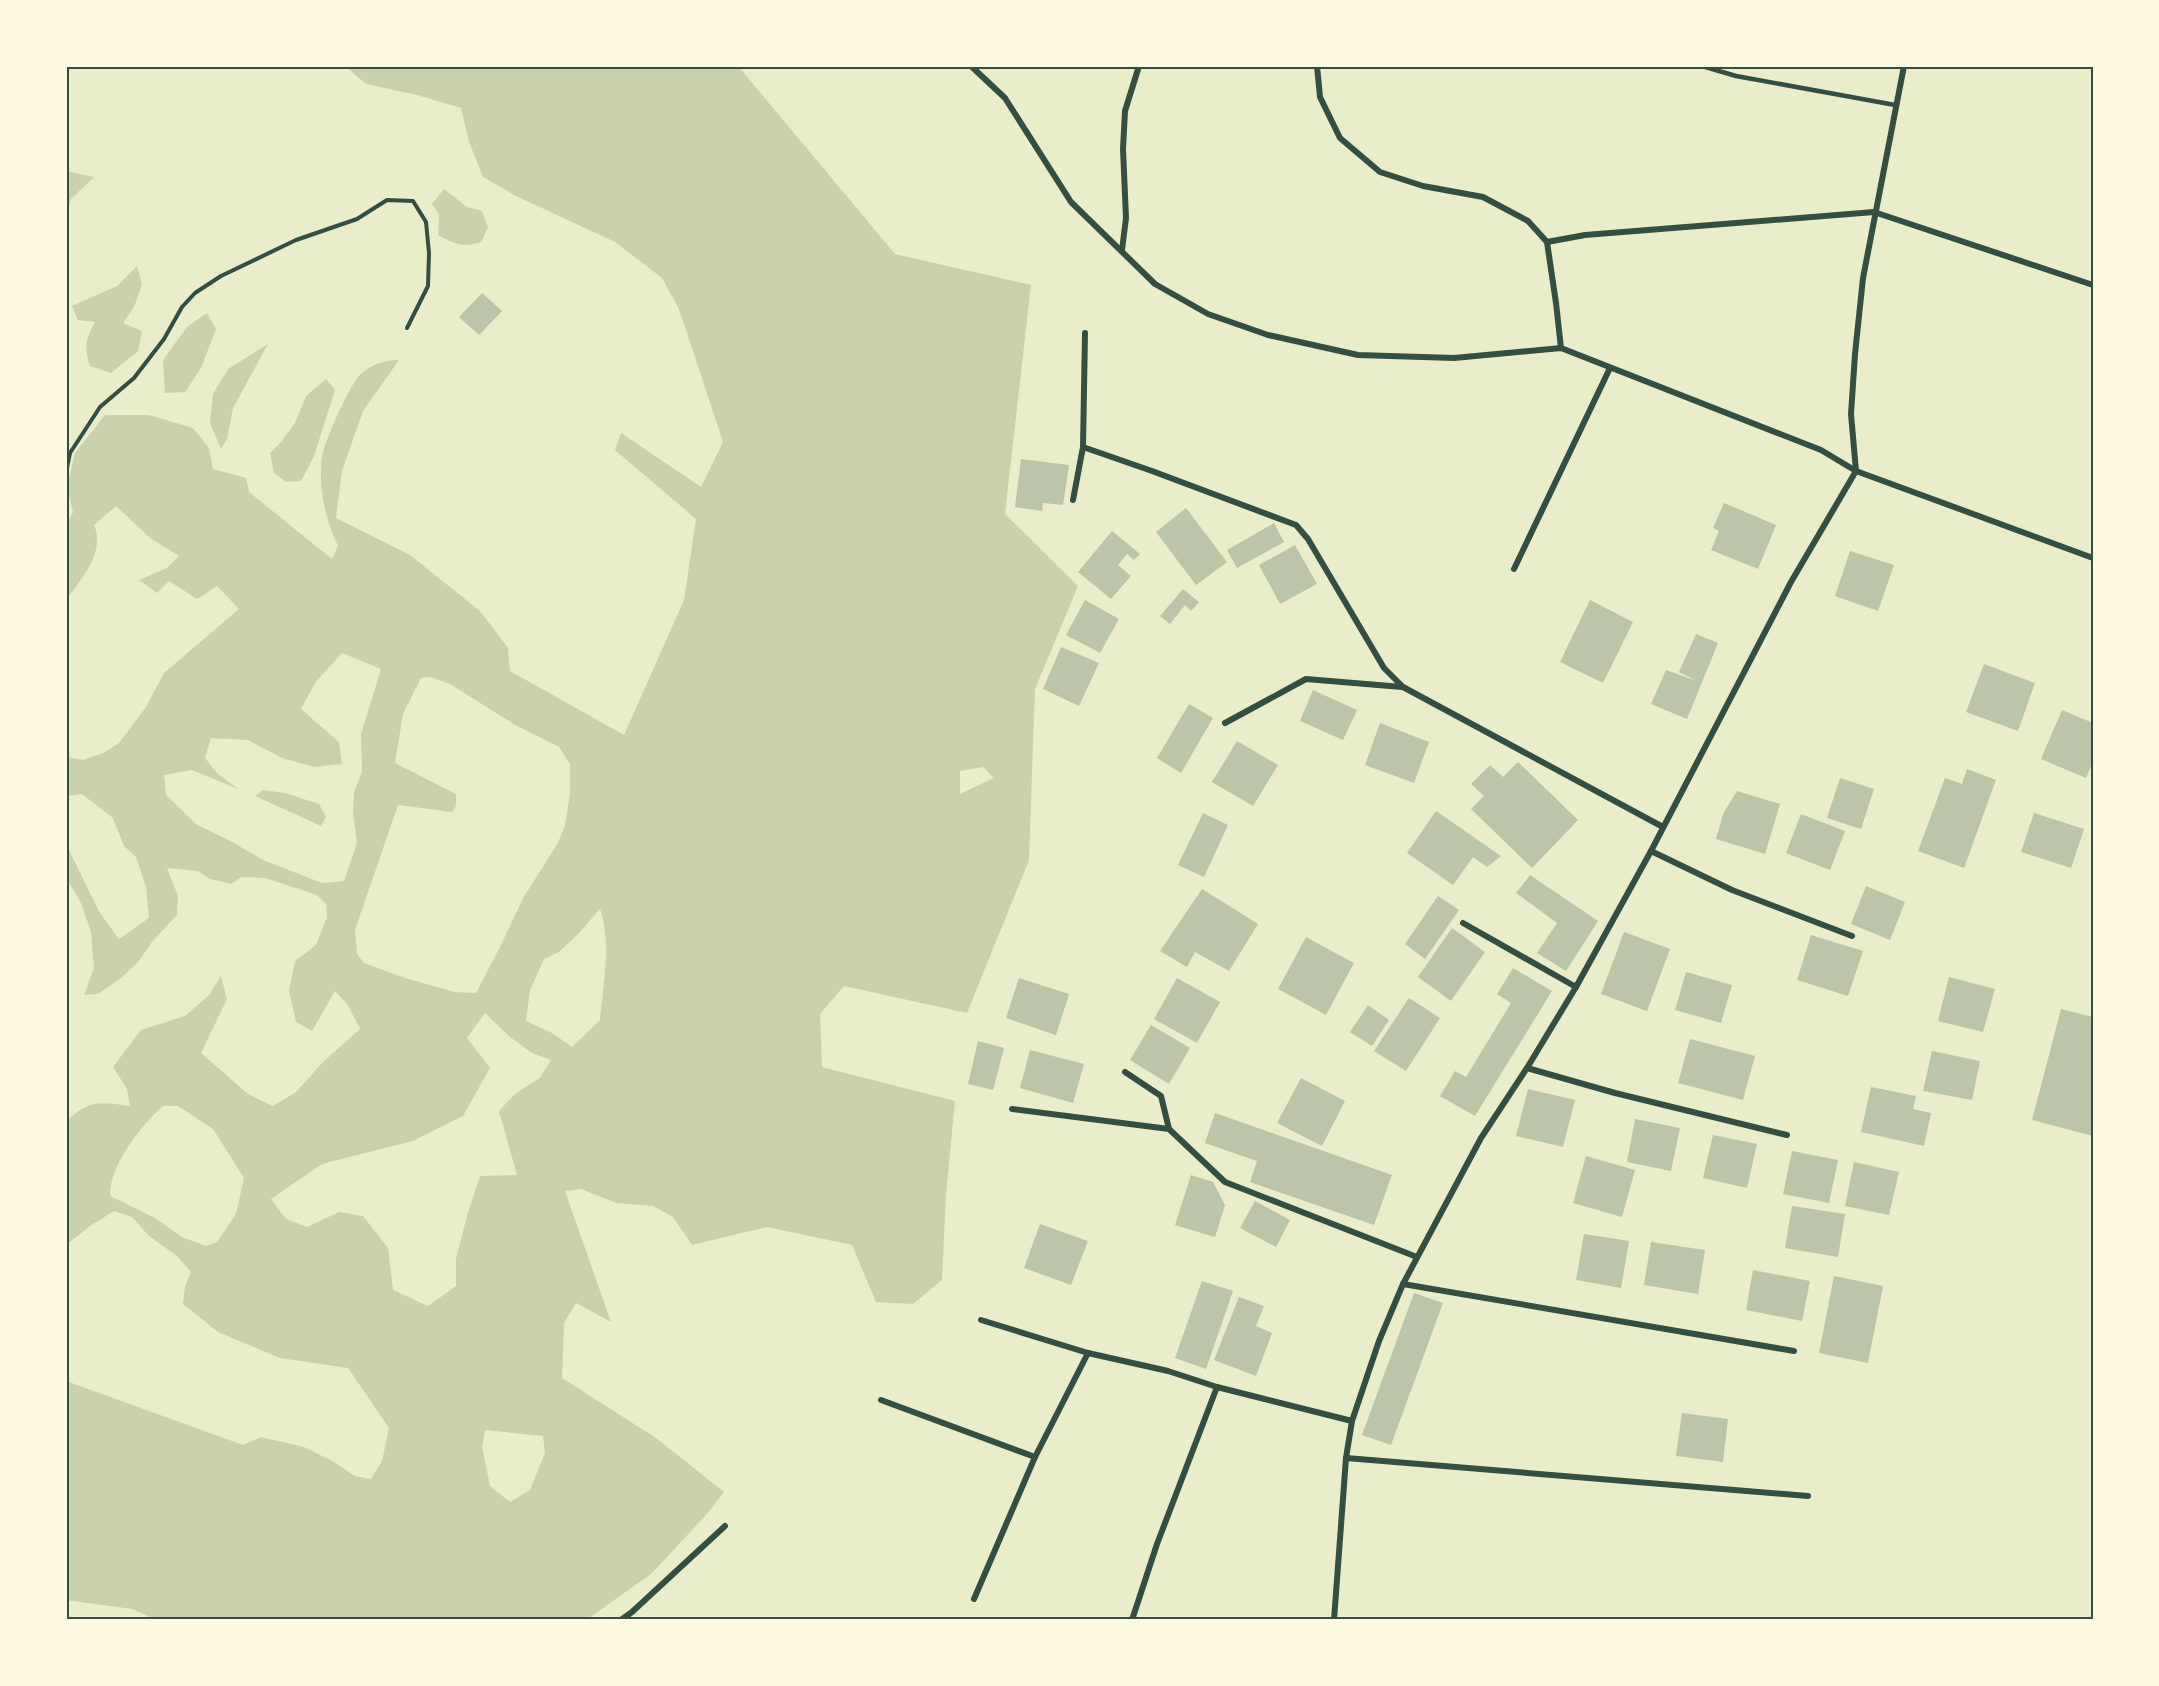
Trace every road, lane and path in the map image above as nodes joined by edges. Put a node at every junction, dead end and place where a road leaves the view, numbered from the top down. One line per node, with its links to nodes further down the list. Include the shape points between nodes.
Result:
1 (970, 66): 9 (street, via 1005,98 1071,202)
2 (1139, 66): 9 (street, via 1125,111 1126,218)
3 (1317, 66): 8 (street, via 1320,97 1340,138 1380,172 1423,186 1483,197 1528,221)
4 (1702, 66): 6 (lane, via 1736,76)
5 (1904, 66): 6 (street)
6 (1895, 105): 7 (street)
7 (1874, 212): 8 (street, via 1585,235); 10 (street); 16 (street, via 1855,354 1851,414)
8 (1547, 242): 13 (street)
9 (1122, 250): 13 (street, via 1155,284 1208,314 1302,343 1358,355 1454,358)
10 (2093, 285)
11 (407, 328): 17 (path, via 428,286 426,222 413,201 387,200 357,219 296,240 195,293 134,378 100,407 70,453)
12 (1085, 333): 15 (street)
13 (1561, 348): 14 (street)
14 (1610, 368): 16 (street, via 1821,450); 20 (street)
15 (1083, 447): 18 (street); 21 (street, via 1296,525 1384,668)
16 (1856, 471): 19 (street); 23 (street, via 1791,582)
17 (66, 472)
18 (1073, 500)
19 (2093, 558)
20 (1514, 569)
21 (1403, 687): 22 (street, via 1306,679); 23 (street)
22 (1225, 723)
23 (1663, 827): 24 (street)
24 (1651, 851): 26 (street, via 1732,890); 27 (street)
25 (1463, 923): 27 (street)
26 (1852, 936)
27 (1576, 987): 28 (street)
28 (1527, 1068): 32 (street); 33 (street, via 1481,1138)
29 (1125, 1072): 31 (street, via 1161,1096)
30 (1012, 1109): 31 (street)
31 (1169, 1129): 33 (street, via 1226,1182)
32 (1787, 1135)
33 (1417, 1257): 34 (street)
34 (1403, 1284): 36 (street); 40 (street)
35 (981, 1320): 37 (street)
36 (1794, 1351)
37 (1088, 1353): 38 (street); 41 (street)
38 (1217, 1387): 40 (street); 47 (street)
39 (881, 1400): 41 (street)
40 (1352, 1421): 42 (street)
41 (1035, 1457): 45 (street)
42 (1346, 1458): 43 (street); 48 (street)
43 (1808, 1496)
44 (725, 1526): 46 (street)
45 (974, 1599)
46 (621, 1620)
47 (1132, 1620)
48 (1334, 1620)

